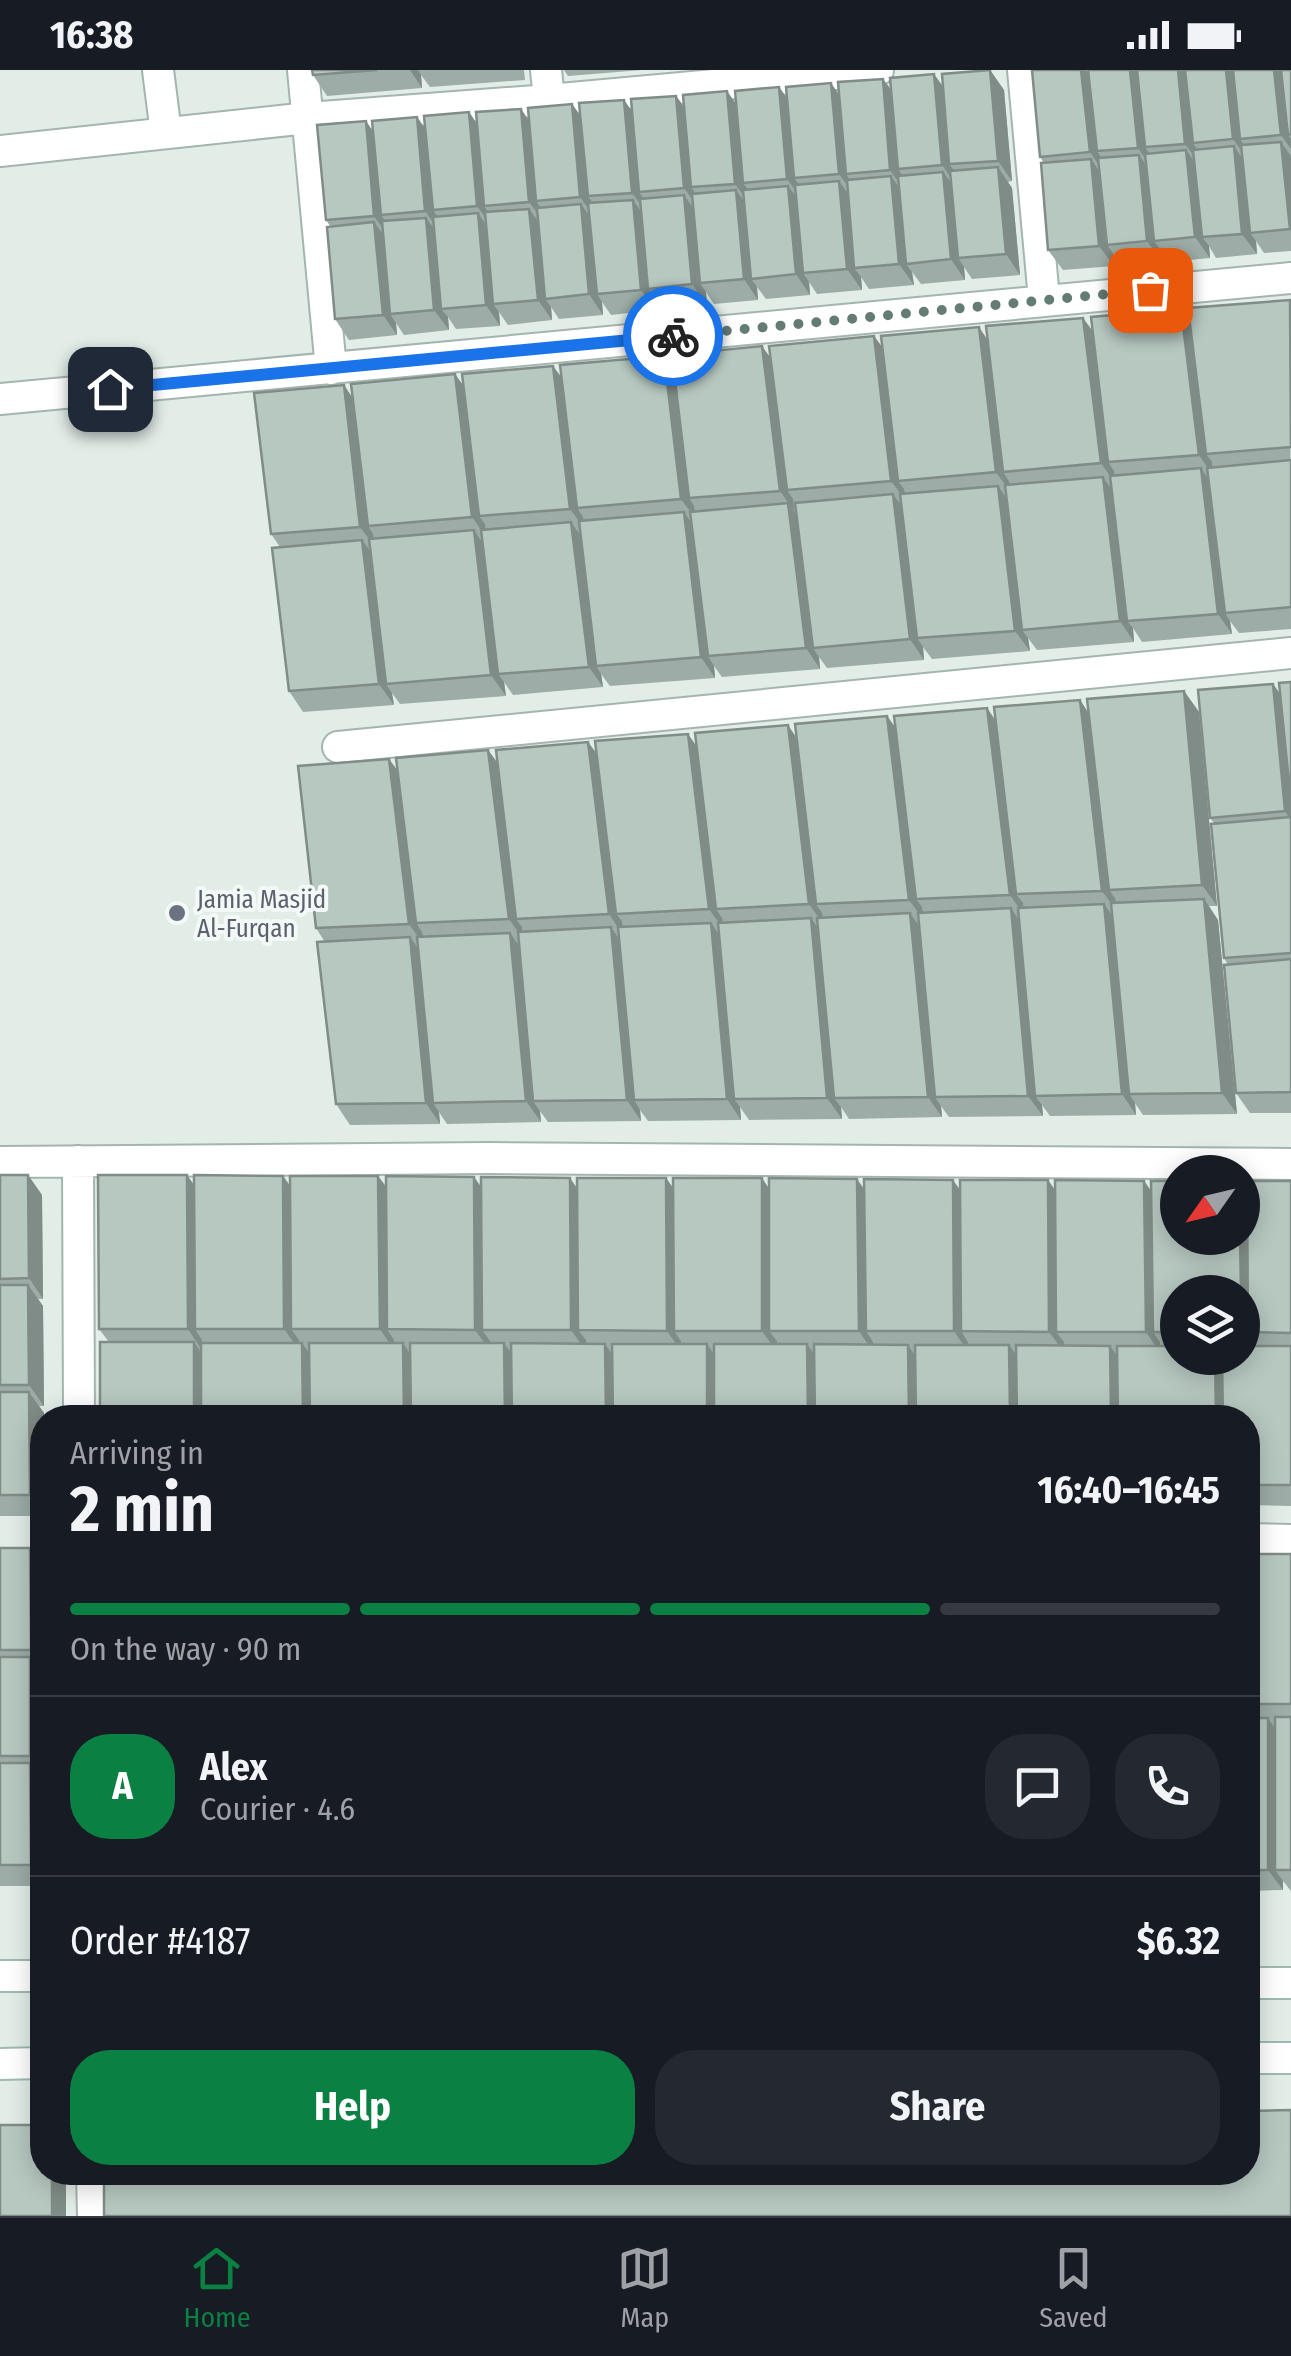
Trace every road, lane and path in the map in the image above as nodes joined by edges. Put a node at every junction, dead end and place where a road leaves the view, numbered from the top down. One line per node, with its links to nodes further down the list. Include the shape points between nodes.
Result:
1 (158, 70): 8 (street)
2 (304, 70): 7 (street)
3 (878, 70): 5 (street)
4 (1024, 70): 11 (street)
5 (780, 74): 6 (street)
6 (547, 85): 7 (street)
7 (308, 118): 8 (street); 12 (street)
8 (166, 133): 9 (street)
9 (0, 151)
10 (1291, 278): 11 (street)
11 (1044, 299): 12 (street)
12 (331, 369): 13 (street)
13 (0, 399)
14 (1291, 653): 15 (street)
15 (338, 746)
16 (78, 1161): 17 (street); 18 (street); 19 (street)
17 (0, 1162)
18 (1291, 1164)
19 (79, 1405)
20 (1260, 1539): 21 (street)
21 (1291, 1540)
22 (0, 1976): 23 (street)
23 (30, 1976)
24 (1260, 1983): 25 (street)
25 (1291, 1983)
26 (1260, 2058): 27 (street)
27 (1291, 2058)
28 (0, 2064): 29 (street)
29 (30, 2064)
30 (92, 2185): 31 (street)
31 (93, 2216)

